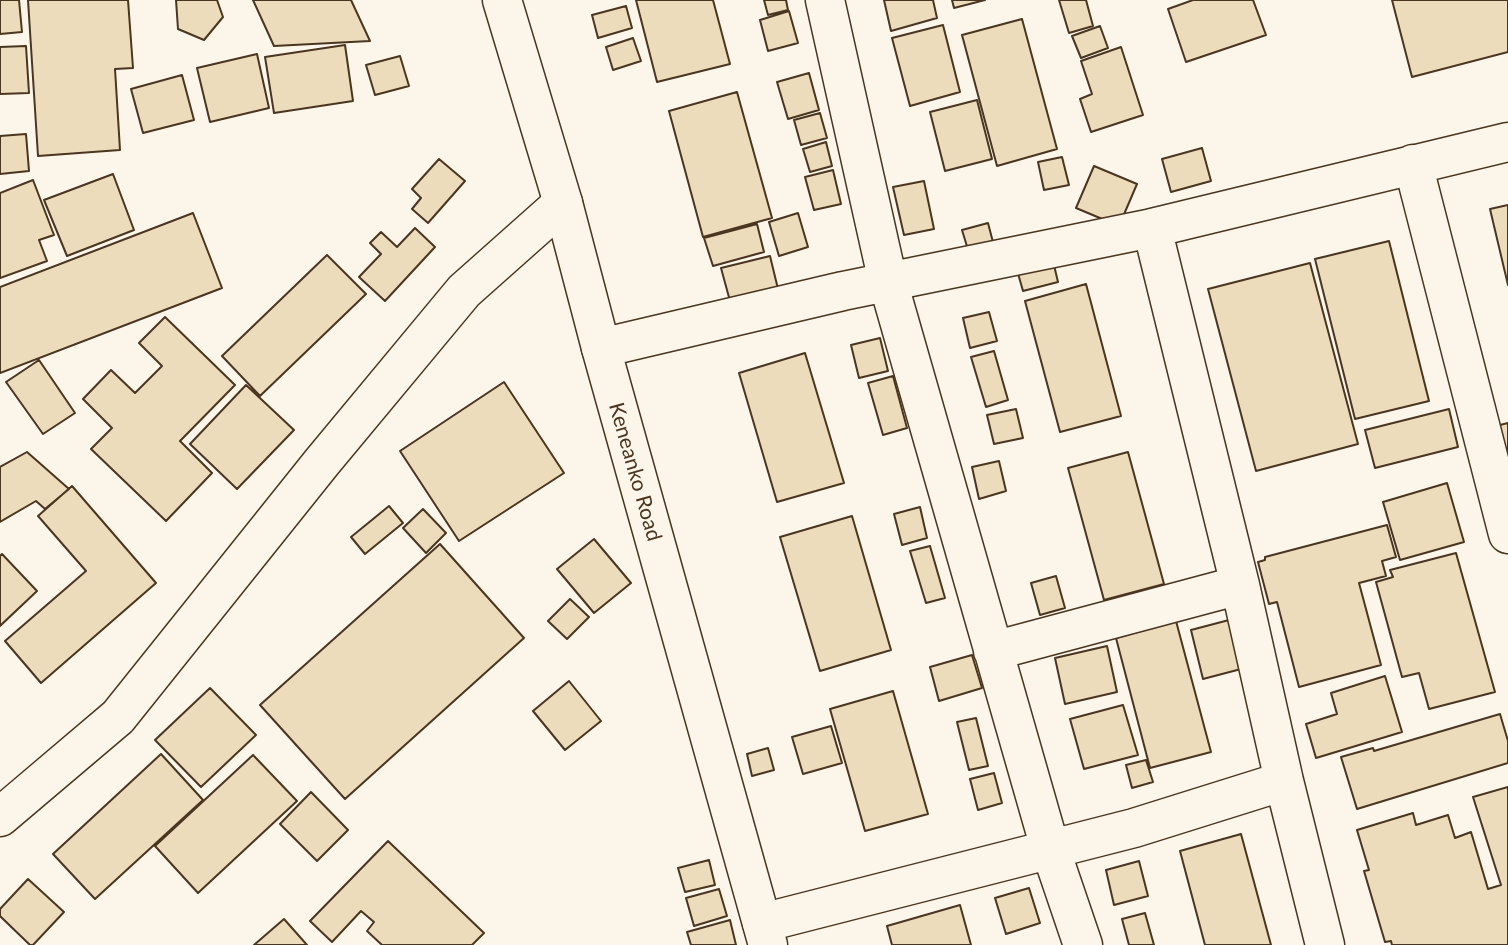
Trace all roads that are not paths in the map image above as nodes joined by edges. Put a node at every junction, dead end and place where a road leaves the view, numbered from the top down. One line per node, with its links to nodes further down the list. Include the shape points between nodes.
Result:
1 (502, 0): 5 (street, Keneanko Road)
2 (825, 0): 7 (street)
3 (1508, 142): 4 (street)
4 (1413, 164): 6 (street); 9 (street)
5 (564, 202): 8 (street, Keneanko Road); 13 (street, via 464,291 118,718)
6 (1152, 228): 7 (street); 10 (street)
7 (888, 282): 8 (street); 11 (street)
8 (601, 348): 15 (street, Keneanko Road)
9 (1508, 534)
10 (1240, 584): 11 (street); 12 (street)
11 (993, 651): 14 (street)
12 (1284, 781): 14 (street, via 1134,828); 17 (street)
13 (0, 817)
14 (1050, 848): 15 (street); 16 (street)
15 (765, 934)
16 (1083, 945)
17 (1325, 945)

